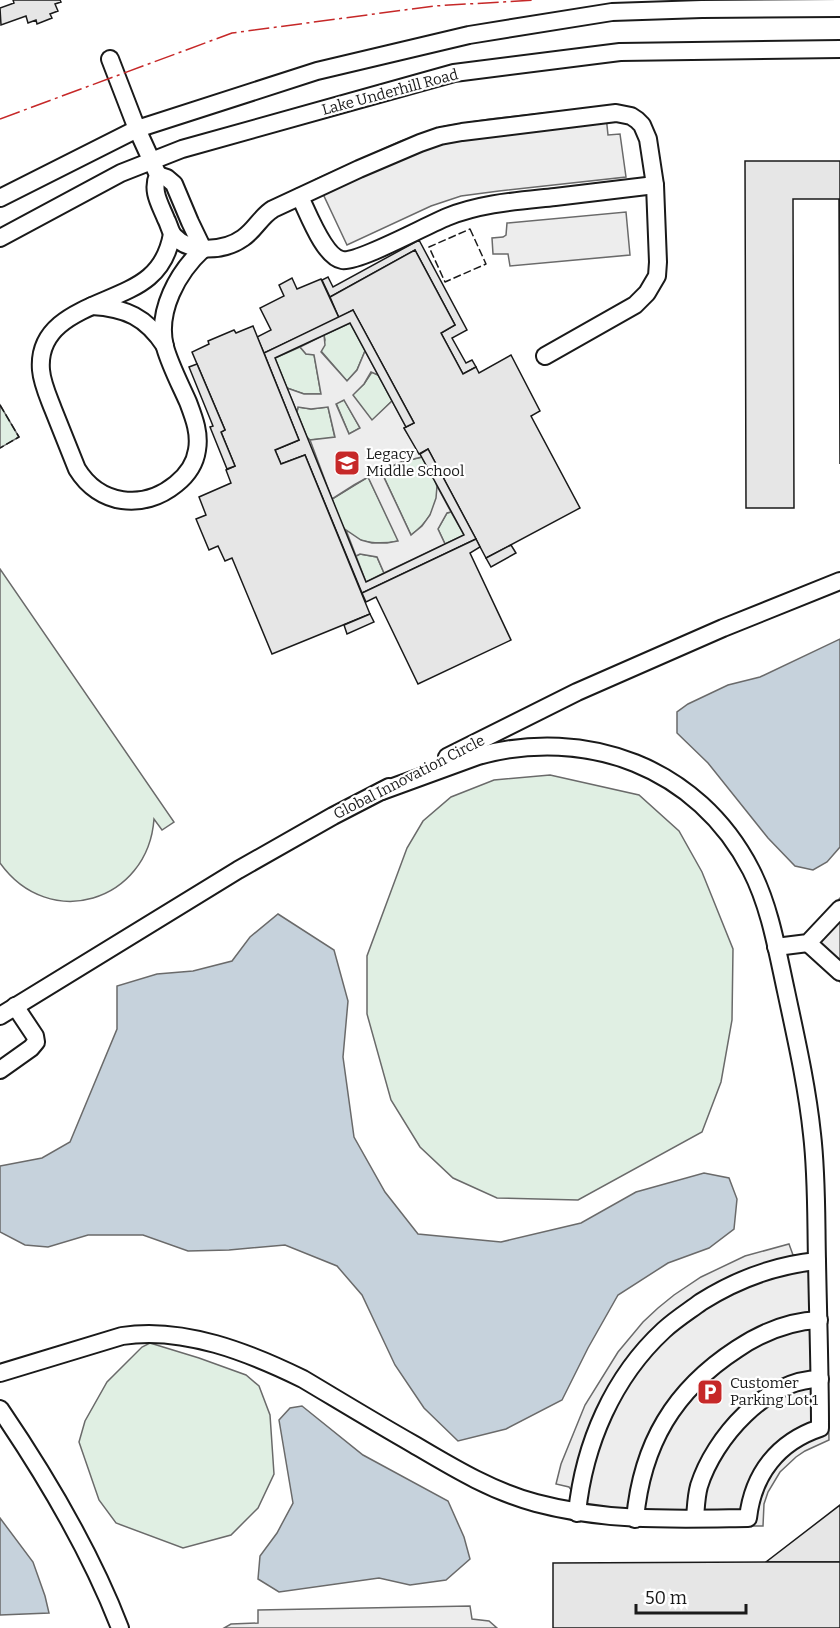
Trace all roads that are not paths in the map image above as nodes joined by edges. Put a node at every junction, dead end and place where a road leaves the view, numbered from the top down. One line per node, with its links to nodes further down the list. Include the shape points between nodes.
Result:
1 (840, 8): 4 (street, via 612,12 469,35 317,71)
2 (840, 50): 5 (street, Lake Underhill Road, via 620,52 454,73 182,149)
3 (110, 59): 4 (street)
4 (137, 129): 5 (street); 8 (street)
5 (155, 168): 9 (street, via 156,193); 10 (street, Lake Underhill Road, via 121,173); 11 (street, via 174,184)
6 (655, 185): 7 (street, via 476,208 345,261 336,259 326,249); 7 (street, via 642,125 630,116 616,113 440,136); 14 (street, via 658,268 651,288 635,305)
7 (300, 197): 11 (street, via 268,212 239,241)
8 (0, 198)
9 (172, 234): 11 (street, via 185,244); 12 (street, via 167,254 149,277)
10 (0, 238)
11 (203, 249): 13 (street, via 171,294 164,318)
12 (92, 306): 13 (street, via 119,309 137,317 154,330); 13 (street, via 54,330 45,345 41,372 77,469 94,489 109,497 132,501 161,494 186,475 196,457 194,418)
13 (165, 347)
14 (545, 356)
15 (840, 580): 16 (street, Global Innovation Circle, via 577,692)
16 (382, 791): 19 (street, via 510,748 566,746 626,759 683,790 724,829 758,884); 21 (street, Global Innovation Circle, via 238,870)
17 (840, 909): 18 (street)
18 (808, 943): 19 (street); 20 (street)
19 (776, 947): 24 (street, via 812,1134)
20 (840, 972)
21 (15, 1006): 22 (street, Global Innovation Circle); 23 (street, via 36,1042)
22 (0, 1016)
23 (0, 1070)
24 (817, 1261): 25 (street); 29 (street, via 783,1266 720,1290 653,1340 625,1376 600,1422 583,1473)
25 (819, 1320): 27 (street); 31 (street, via 790,1324 756,1338 718,1362 686,1391 651,1449 640,1483)
26 (0, 1374): 29 (street, via 122,1336 162,1334 195,1340 238,1351 303,1379 484,1484 524,1500)
27 (820, 1379): 30 (street, via 801,1382 772,1395 736,1424 717,1448 702,1477); 30 (street, via 820,1428 792,1442 770,1461 755,1488 748,1518)
28 (0, 1409): 32 (street, via 66,1515)
29 (577, 1513): 31 (street)
30 (695, 1518): 31 (street)
31 (635, 1519)
32 (120, 1628)

